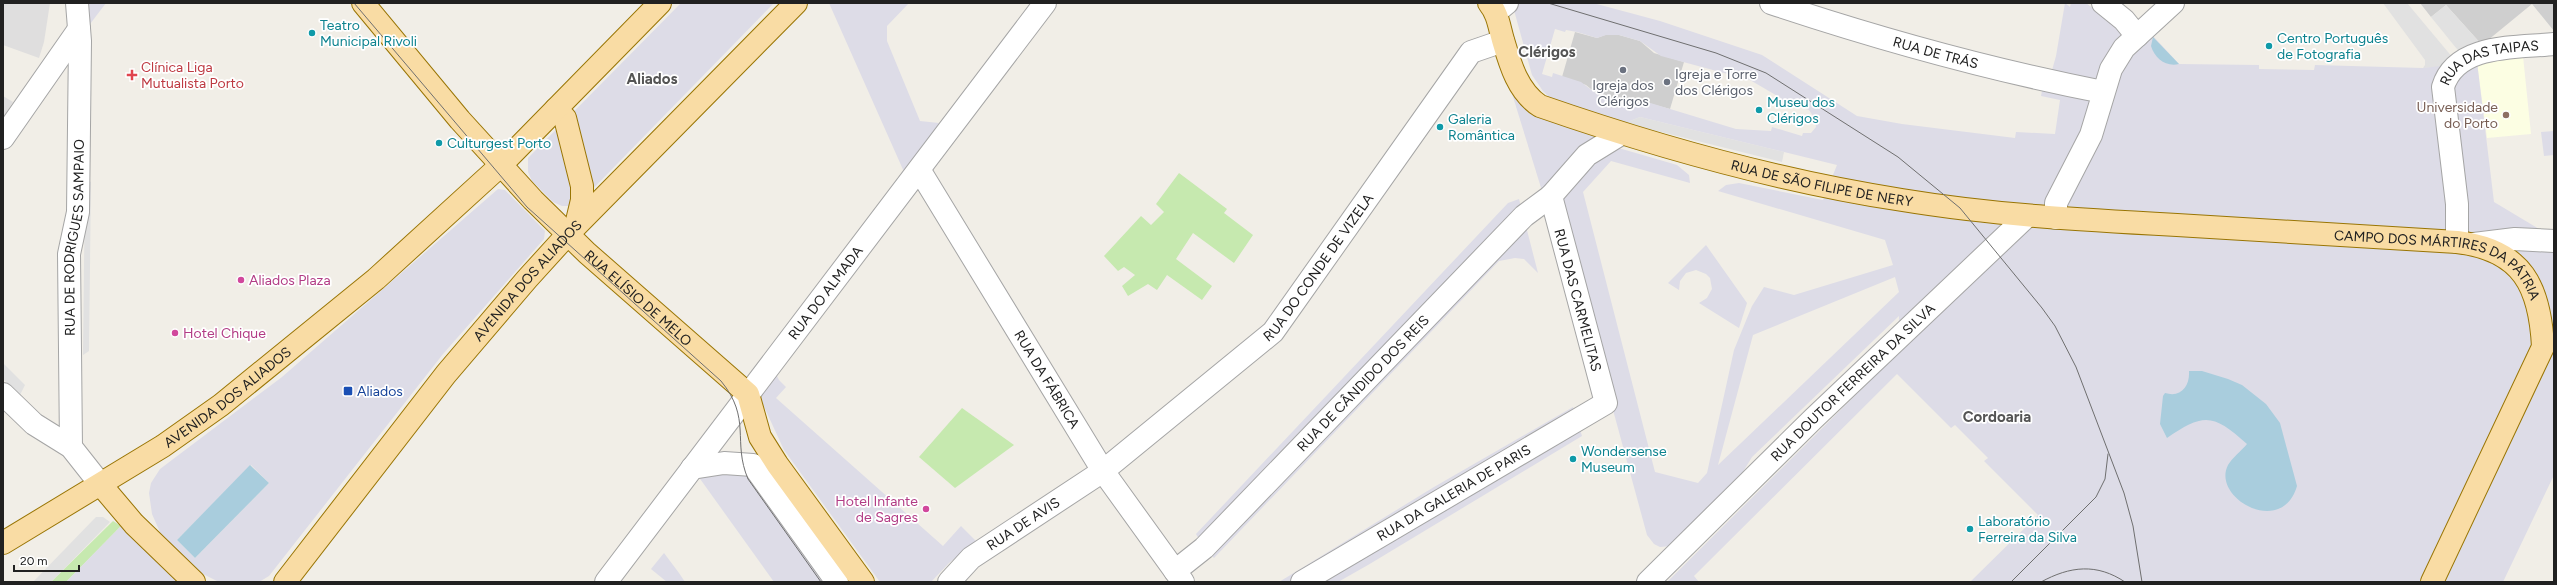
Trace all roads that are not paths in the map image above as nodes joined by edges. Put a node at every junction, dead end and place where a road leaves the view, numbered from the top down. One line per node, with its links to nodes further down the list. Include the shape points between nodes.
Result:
1 (77, 3): 10 (street, RUA DE RODRIGUES SAMPAIO)
2 (363, 3): 18 (main road, RUA ELÍSIO DE MELO)
3 (660, 3): 15 (main road, AVENIDA DOS ALIADOS)
4 (1045, 3): 19 (street, RUA DO ALMADA)
5 (1771, 3): 14 (street, RUA DE TRÁS, via 1841,26)
6 (2103, 3): 11 (street, via 2124,20)
7 (2173, 3): 11 (street)
8 (790, 6): 23 (main road, AVENIDA DOS ALIADOS)
9 (1498, 6): 12 (main road, RUA DE SÃO FILIPE DE NERY)
10 (79, 29): 17 (street); 31 (street, RUA DE RODRIGUES SAMPAIO, via 78,212 69,254)
11 (2137, 36): 14 (street, via 2124,48)
12 (1503, 41): 16 (main road, RUA DE SÃO FILIPE DE NERY, via 1520,86 1530,99 1540,106); 34 (street, RUA DO CONDE DE VIZELA, via 1471,52 1273,332)
13 (2554, 44): 25 (street, RUA DAS TAIPAS, via 2474,54 2461,61 2446,75 2443,88 2457,204)
14 (2103, 92): 22 (street, via 2091,135 2056,203)
15 (556, 108): 18 (main road, AVENIDA DOS ALIADOS); 23 (main road, via 565,118 582,186 582,200)
16 (1621, 134): 20 (street, via 1587,155); 21 (main road, RUA DE SÃO FILIPE DE NERY, via 1712,161 1790,179 1901,200)
17 (3, 138)
18 (500, 166): 23 (main road, RUA ELÍSIO DE MELO); 35 (main road, AVENIDA DOS ALIADOS, via 376,279 281,358 163,446)
19 (920, 170): 28 (street, RUA DO ALMADA); 34 (street, RUA DA FÁBRICA)
20 (1551, 196): 29 (street, RUA DAS CARMELITAS); 37 (street, RUA DE CÂNDIDO DOS REIS, via 1524,216)
21 (2026, 217): 22 (main road, CAMPO DOS MÁRTIRES DA PÁTRIA); 45 (street, RUA DOUTOR FERREIRA DA SILVA, via 1801,430)
22 (2056, 218): 25 (main road, CAMPO DOS MÁRTIRES DA PÁTRIA)
23 (572, 230): 28 (main road, RUA ELÍSIO DE MELO); 39 (main road, AVENIDA DOS ALIADOS, via 446,374)
24 (2554, 241): 25 (street, via 2515,239)
25 (2465, 243): 26 (main road, CAMPO DOS MÁRTIRES DA PÁTRIA, via 2490,250 2515,265 2532,285)
26 (2548, 342): 46 (main road, CAMPO DOS MÁRTIRES DA PÁTRIA)
27 (3, 394): 31 (street, via 34,424)
28 (748, 394): 30 (main road); 33 (street, RUA DO ALMADA)
29 (1606, 403): 44 (street, RUA DA GALERIA DE PARIS)
30 (760, 437): 32 (street); 42 (main road)
31 (71, 447): 35 (street)
32 (753, 465): 33 (street, via 724,463); 41 (street)
33 (692, 468): 40 (street, RUA DO ALMADA)
34 (1103, 471): 37 (street, RUA DA FÁBRICA); 43 (street, RUA DE AVIS, via 971,558)
35 (101, 485): 36 (main road, AVENIDA DOS ALIADOS); 38 (main road, via 134,524)
36 (3, 543)
37 (1179, 576)
38 (194, 582)
39 (285, 582)
40 (606, 582)
41 (837, 582)
42 (863, 582)
43 (948, 582)
44 (1302, 582)
45 (1648, 582)
46 (2432, 582)

